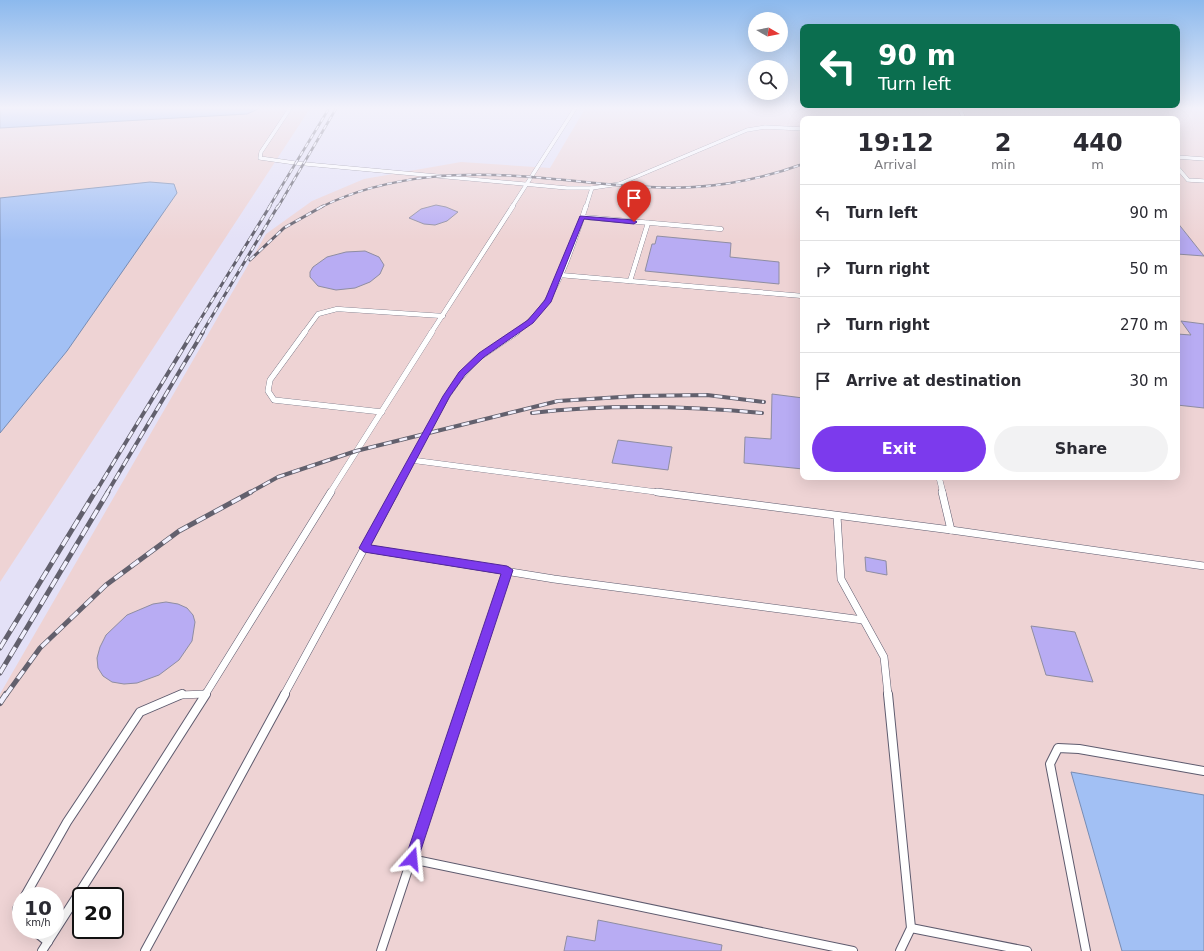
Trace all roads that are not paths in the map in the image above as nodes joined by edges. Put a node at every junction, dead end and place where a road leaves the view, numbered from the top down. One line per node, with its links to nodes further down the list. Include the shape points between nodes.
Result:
1 (261, 151): 8 (lane, via 260,158 281,162)
2 (547, 151): 8 (lane)
3 (696, 151): 9 (lane, via 619,184)
4 (1180, 157): 5 (lane)
5 (1204, 159)
6 (1180, 171): 7 (lane, via 1188,180)
7 (1204, 181)
8 (527, 184): 9 (lane); 16 (lane)
9 (592, 188): 10 (lane)
10 (582, 217): 11 (lane); 13 (lane)
11 (648, 223): 12 (lane); 14 (lane)
12 (721, 229)
13 (560, 275): 14 (lane); 18 (lane, via 549,300 530,322 482,355 462,373)
14 (630, 281): 15 (lane)
15 (800, 296)
16 (443, 316): 17 (lane); 17 (lane, via 354,308 318,314 270,380 268,391 274,400)
17 (382, 412): 26 (lane)
18 (412, 460): 20 (lane); 22 (lane)
19 (940, 480): 21 (lane)
20 (837, 516): 21 (lane); 25 (lane, via 841,579)
21 (951, 530): 23 (lane)
22 (364, 548): 24 (lane); 34 (lane)
23 (1204, 566)
24 (507, 570): 25 (lane, via 554,579); 28 (lane)
25 (863, 620): 30 (lane, via 884,656)
26 (206, 694): 29 (lane, via 183,694 140,712 67,822); 32 (lane)
27 (1204, 771): 39 (lane, via 1079,749 1058,748 1050,764)
28 (412, 859): 35 (lane); 36 (lane)
29 (29, 887)
30 (911, 928): 37 (lane); 38 (lane)
31 (44, 939): 32 (lane)
32 (48, 942): 33 (lane)
33 (42, 951)
34 (145, 951)
35 (381, 951)
36 (853, 951)
37 (900, 951)
38 (1027, 951)
39 (1086, 951)

